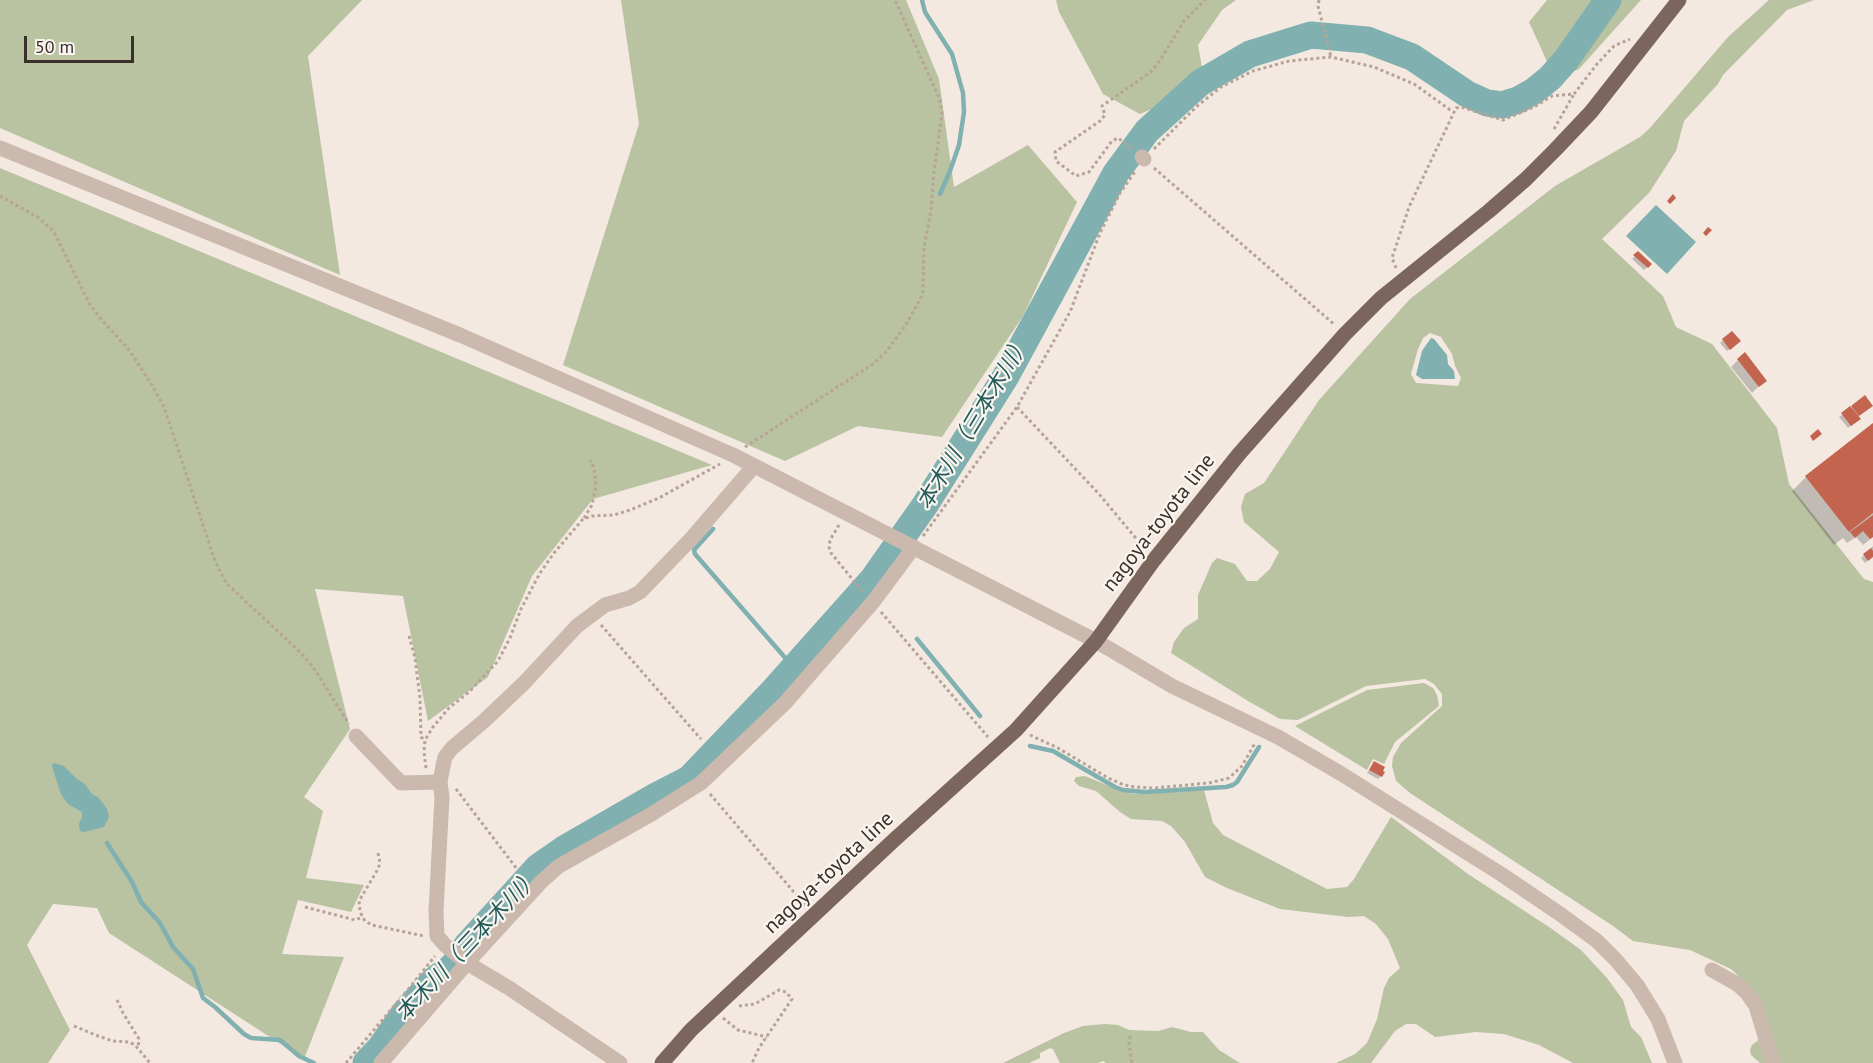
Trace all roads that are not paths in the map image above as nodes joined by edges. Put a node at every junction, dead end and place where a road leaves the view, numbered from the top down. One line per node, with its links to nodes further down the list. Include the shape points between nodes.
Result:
1 (1679, 0): 5 (main road, nagoya-toyota line, via 1598,104 1562,143 1490,211 1401,281 1345,334 1239,454 1154,560)
2 (0, 148): 3 (street, via 460,335)
3 (754, 466): 4 (street); 7 (street, via 640,592 605,605 577,626 524,682 452,748)
4 (913, 547): 5 (street); 8 (street, via 873,602 785,703 701,783 559,866)
5 (1096, 641): 12 (main road, nagoya-toyota line, via 1020,726 814,915); 13 (street, via 1172,686 1340,773 1560,914 1597,941 1637,985 1658,1019)
6 (356, 736): 7 (street, via 400,783)
7 (434, 782): 8 (street, via 442,797 436,911 442,942)
8 (467, 963): 10 (street); 11 (street)
9 (1712, 970): 14 (street, via 1737,984 1756,1006)
10 (381, 1063)
11 (620, 1063)
12 (662, 1063)
13 (1675, 1063)
14 (1774, 1063)

